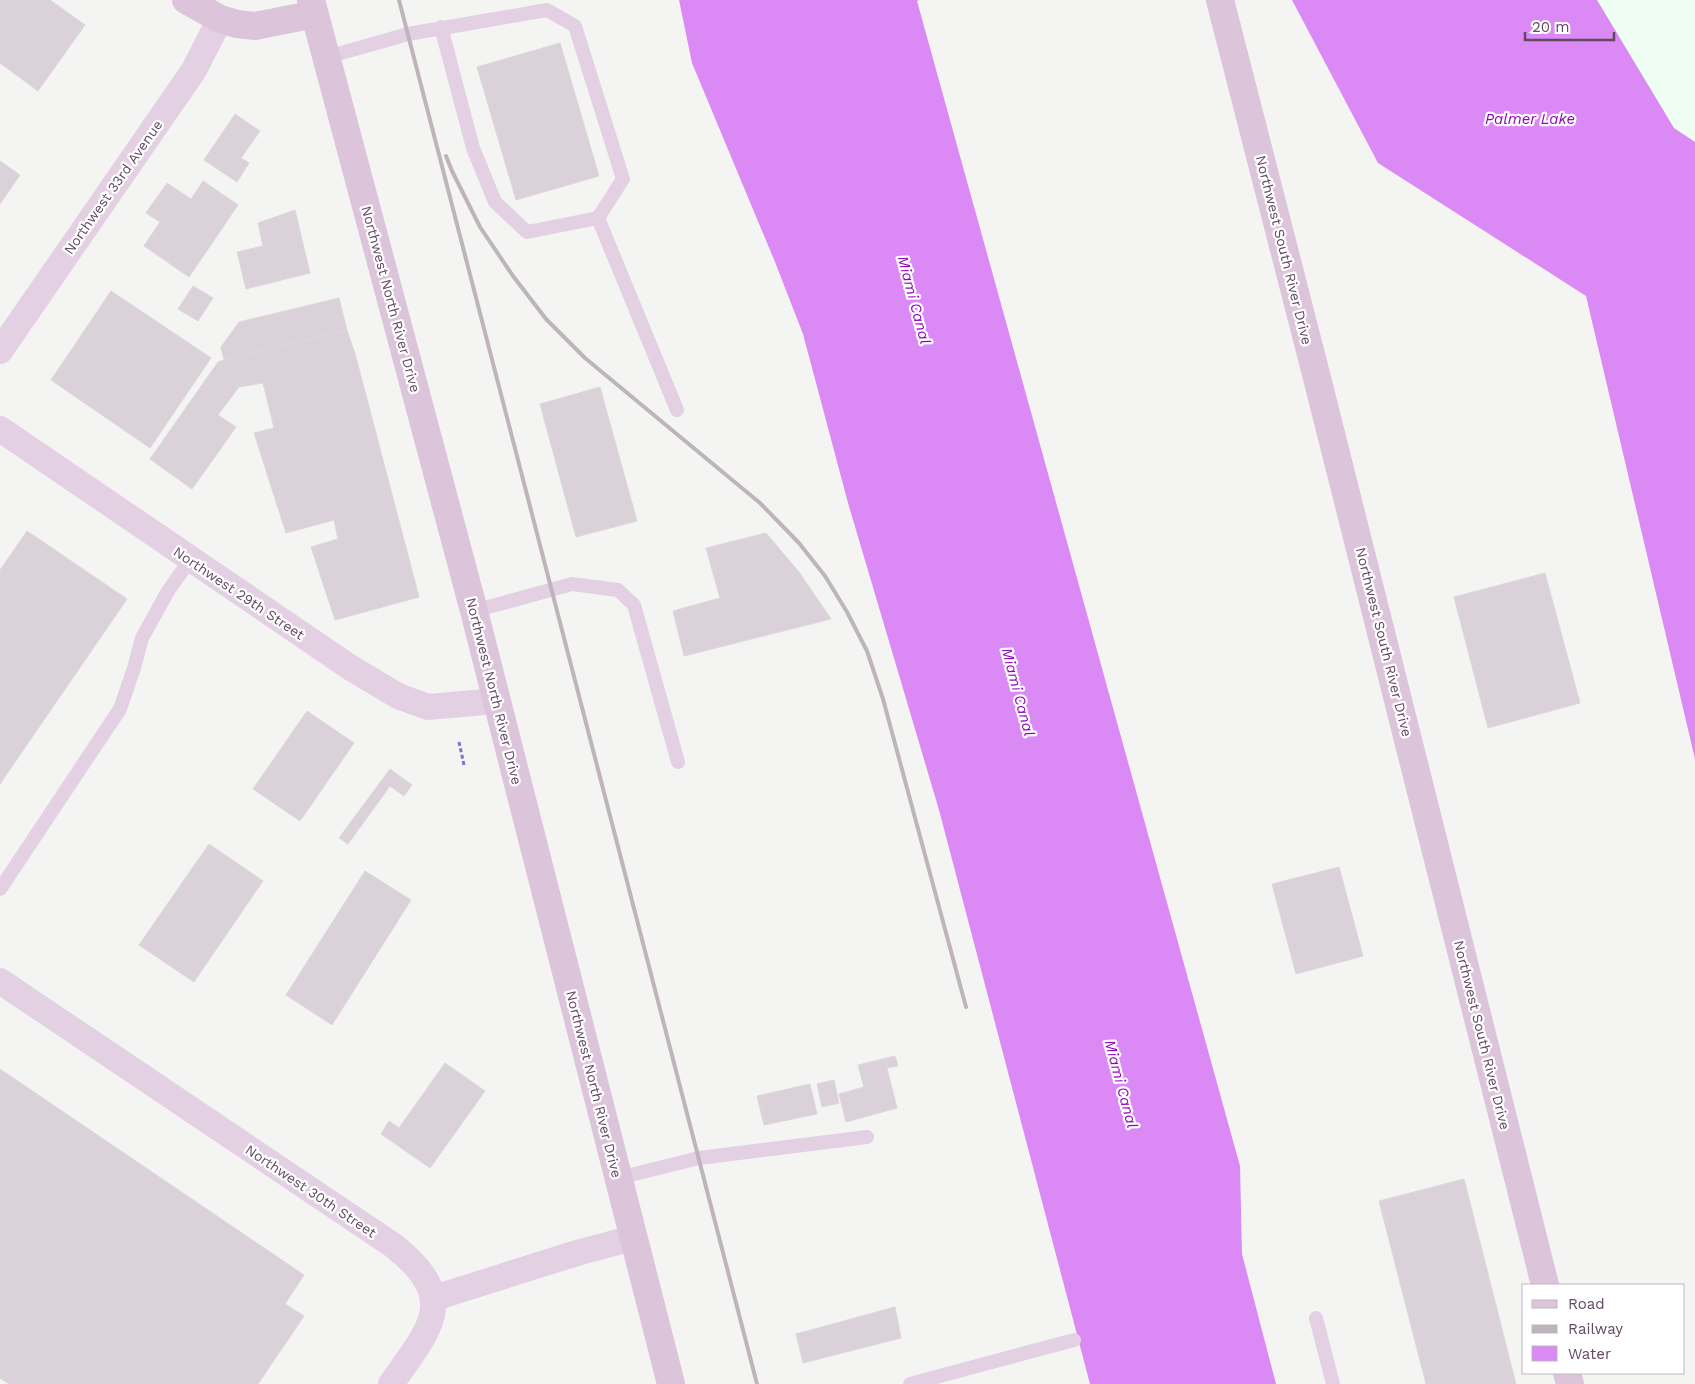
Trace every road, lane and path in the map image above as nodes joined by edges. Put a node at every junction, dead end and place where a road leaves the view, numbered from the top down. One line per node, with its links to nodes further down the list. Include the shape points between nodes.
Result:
1 (186, 0): 4 (street)
2 (1220, 0): 22 (street, Northwest South River Drive)
3 (313, 7): 4 (street, via 255,26); 6 (street, Northwest North River Drive)
4 (220, 20): 8 (street, Northwest 33rd Avenue, via 194,70)
5 (441, 27): 6 (lane); 7 (lane, via 473,148 494,202 528,232); 7 (lane, via 547,10 576,26 623,179)
6 (327, 56): 12 (street, Northwest North River Drive)
7 (598, 218): 9 (lane)
8 (0, 351)
9 (677, 410)
10 (0, 429): 11 (street, Northwest 29th Street)
11 (190, 560): 13 (street, Northwest 29th Street, via 398,696 428,707); 17 (lane, via 142,638 120,710)
12 (474, 611): 13 (street, Northwest North River Drive); 15 (lane, via 572,584 618,590 634,605)
13 (496, 700): 20 (street, Northwest North River Drive)
14 (459, 742): 16 (path)
15 (678, 762)
16 (464, 765)
17 (0, 889)
18 (0, 981): 23 (street, Northwest 30th Street, via 394,1246 423,1274)
19 (867, 1137): 20 (lane, via 699,1158)
20 (618, 1178): 21 (street, Northwest North River Drive)
21 (633, 1238): 23 (street); 27 (street, Northwest North River Drive)
22 (1546, 1284)
23 (434, 1298): 26 (street, via 433,1313 426,1331)
24 (1316, 1318): 29 (lane)
25 (1074, 1340): 28 (lane)
26 (391, 1384)
27 (671, 1384)
28 (910, 1384)
29 (1333, 1384)

